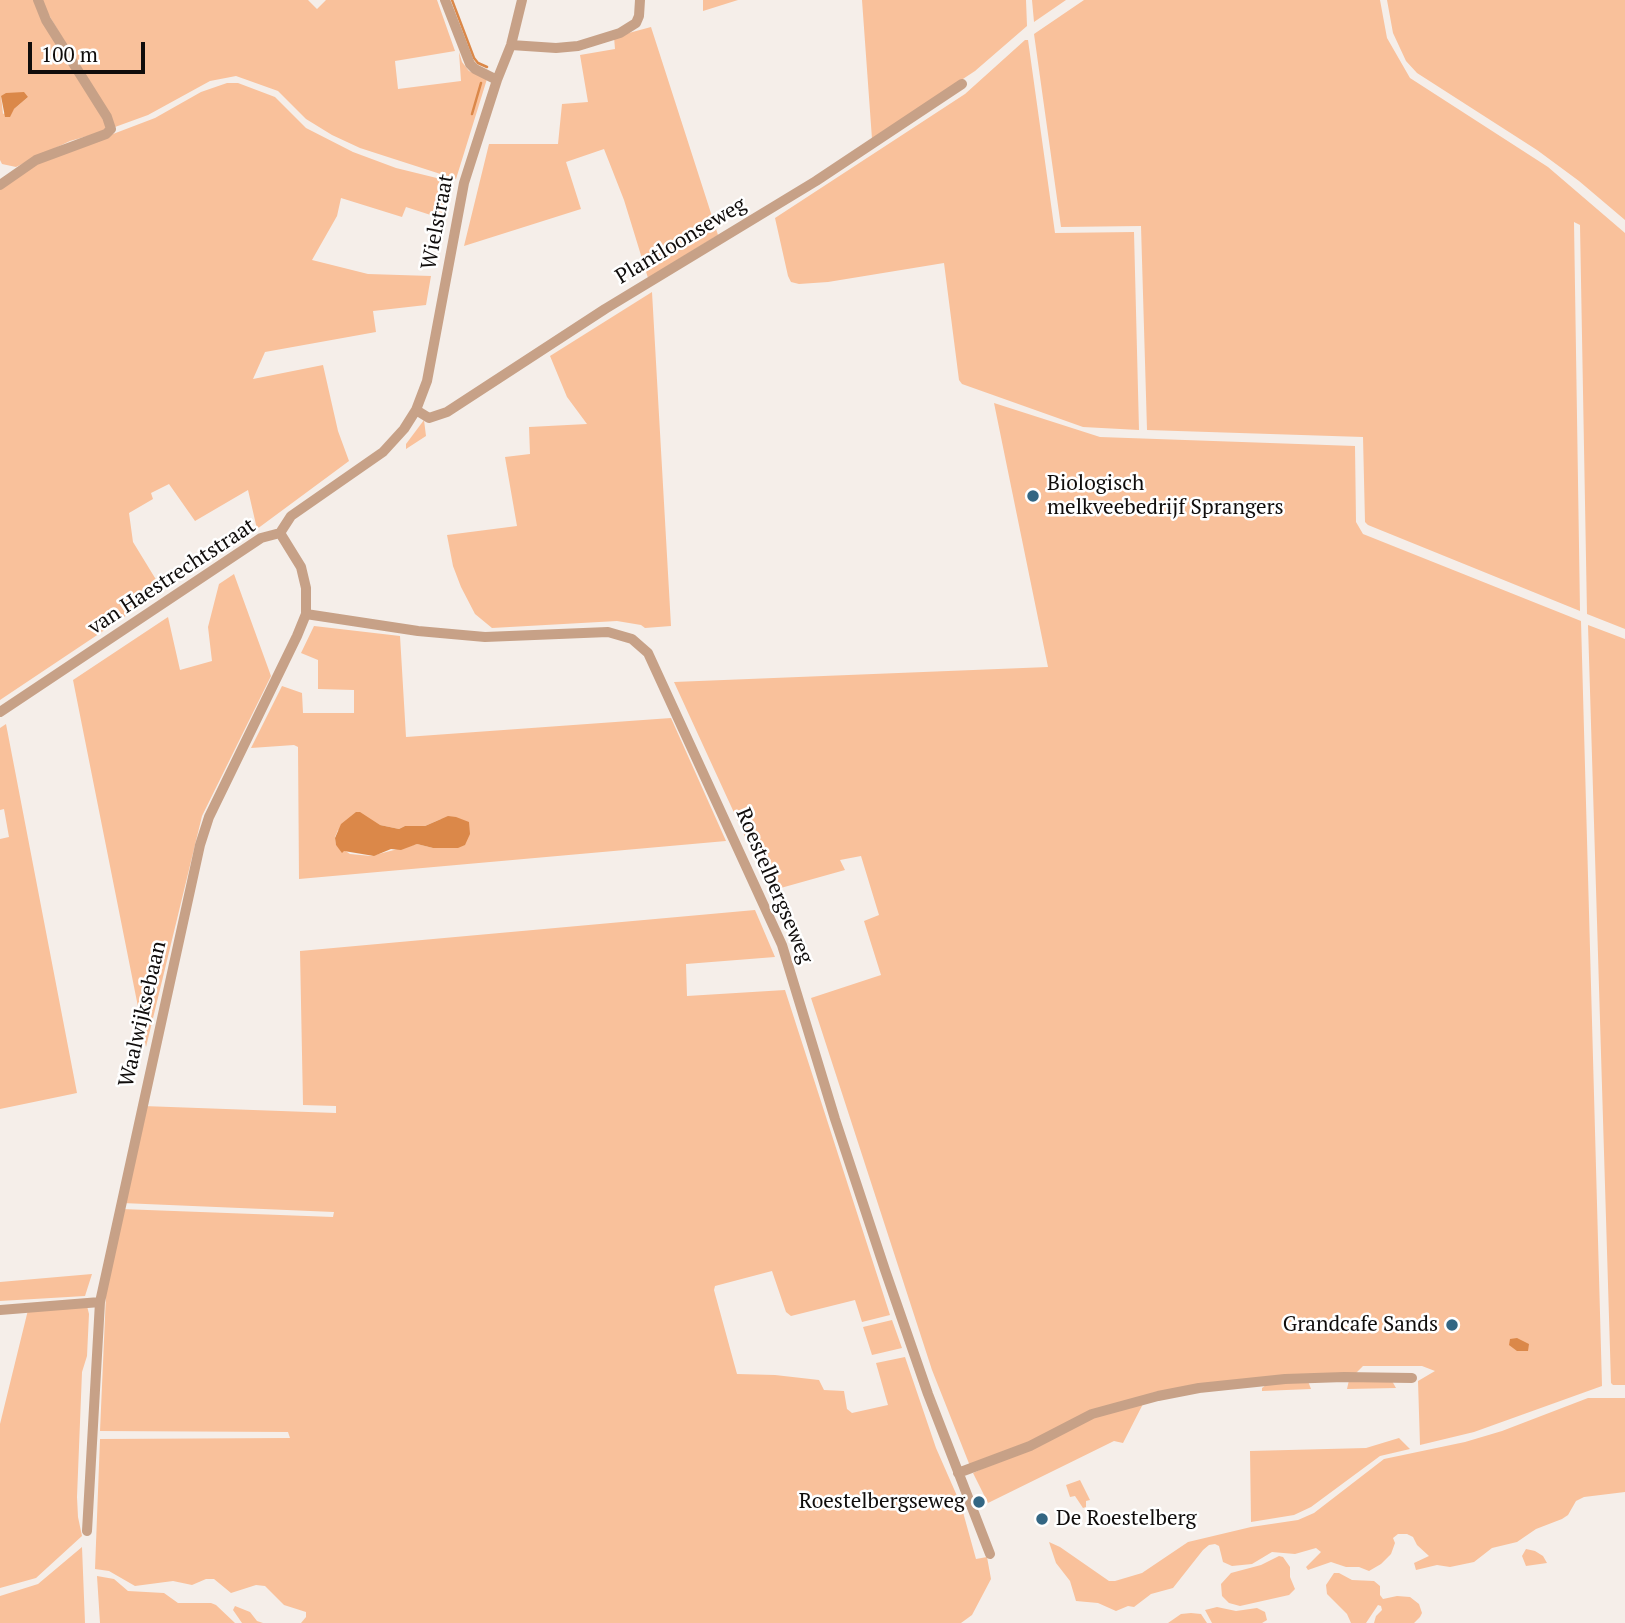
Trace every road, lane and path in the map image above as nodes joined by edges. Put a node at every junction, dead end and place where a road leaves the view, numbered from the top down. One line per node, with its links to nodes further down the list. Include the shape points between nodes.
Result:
1 (38, 0): 8 (street, via 111,129 36,160)
2 (445, 0): 6 (street, via 470,64)
3 (522, 0): 5 (street, Wielstraat)
4 (640, 0): 5 (street, via 636,23 620,33 578,46)
5 (511, 45): 6 (street, Wielstraat)
6 (497, 80): 9 (street, Wielstraat, via 465,178 432,362)
7 (962, 84): 9 (street, Plantloonseweg, via 447,412 429,418)
8 (0, 185)
9 (416, 410): 10 (street, van Haestrechtstraat, via 383,452 291,516)
10 (280, 533): 11 (street, Waalwijksebaan, via 301,567); 12 (street, van Haestrechtstraat, via 261,538)
11 (306, 614): 13 (street, Waalwijksebaan, via 203,832); 16 (street, Roestelbergseweg, via 485,637 608,632 632,639 648,653 782,945 860,1195)
12 (0, 712)
13 (100, 1302): 14 (street); 17 (street, Waalwijksebaan)
14 (0, 1310)
15 (1412, 1378): 16 (street, via 1285,1379 1158,1396 1092,1414 1030,1446)
16 (958, 1474): 18 (street, Roestelbergseweg)
17 (87, 1531)
18 (990, 1554)

